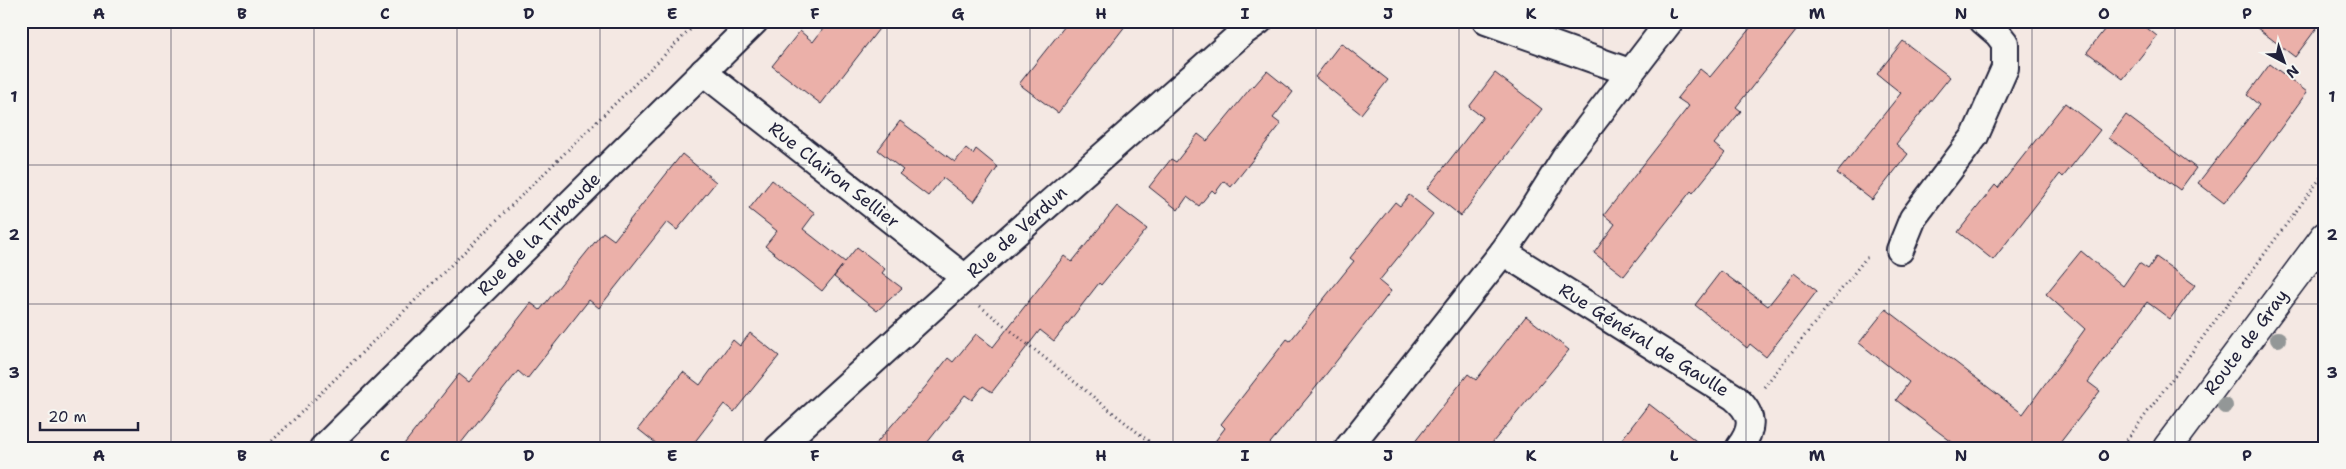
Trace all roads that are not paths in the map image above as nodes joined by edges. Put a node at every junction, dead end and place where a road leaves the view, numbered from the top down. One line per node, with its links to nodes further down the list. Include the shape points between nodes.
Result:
1 (756, 21): 6 (street, Rue de la Tirbaude)
2 (1259, 21): 11 (street, Rue de Verdun)
3 (1486, 21): 7 (street)
4 (1670, 21): 7 (street)
5 (1983, 21): 9 (street, via 2005,43 2005,68 1975,136 1913,218)
6 (703, 72): 11 (street, Rue Clairon Sellier); 12 (street, Rue de la Tirbaude)
7 (1629, 72): 10 (street, via 1565,158)
8 (2325, 236): 16 (main road, Route de Gray)
9 (1900, 250)
10 (1503, 252): 14 (street); 15 (street, Rue Général de Gaulle, via 1726,391 1747,408 1750,424 1746,439)
11 (965, 278): 13 (street, Rue de Verdun)
12 (323, 448)
13 (778, 448)
14 (1348, 448)
15 (1739, 448)
16 (2167, 448)

